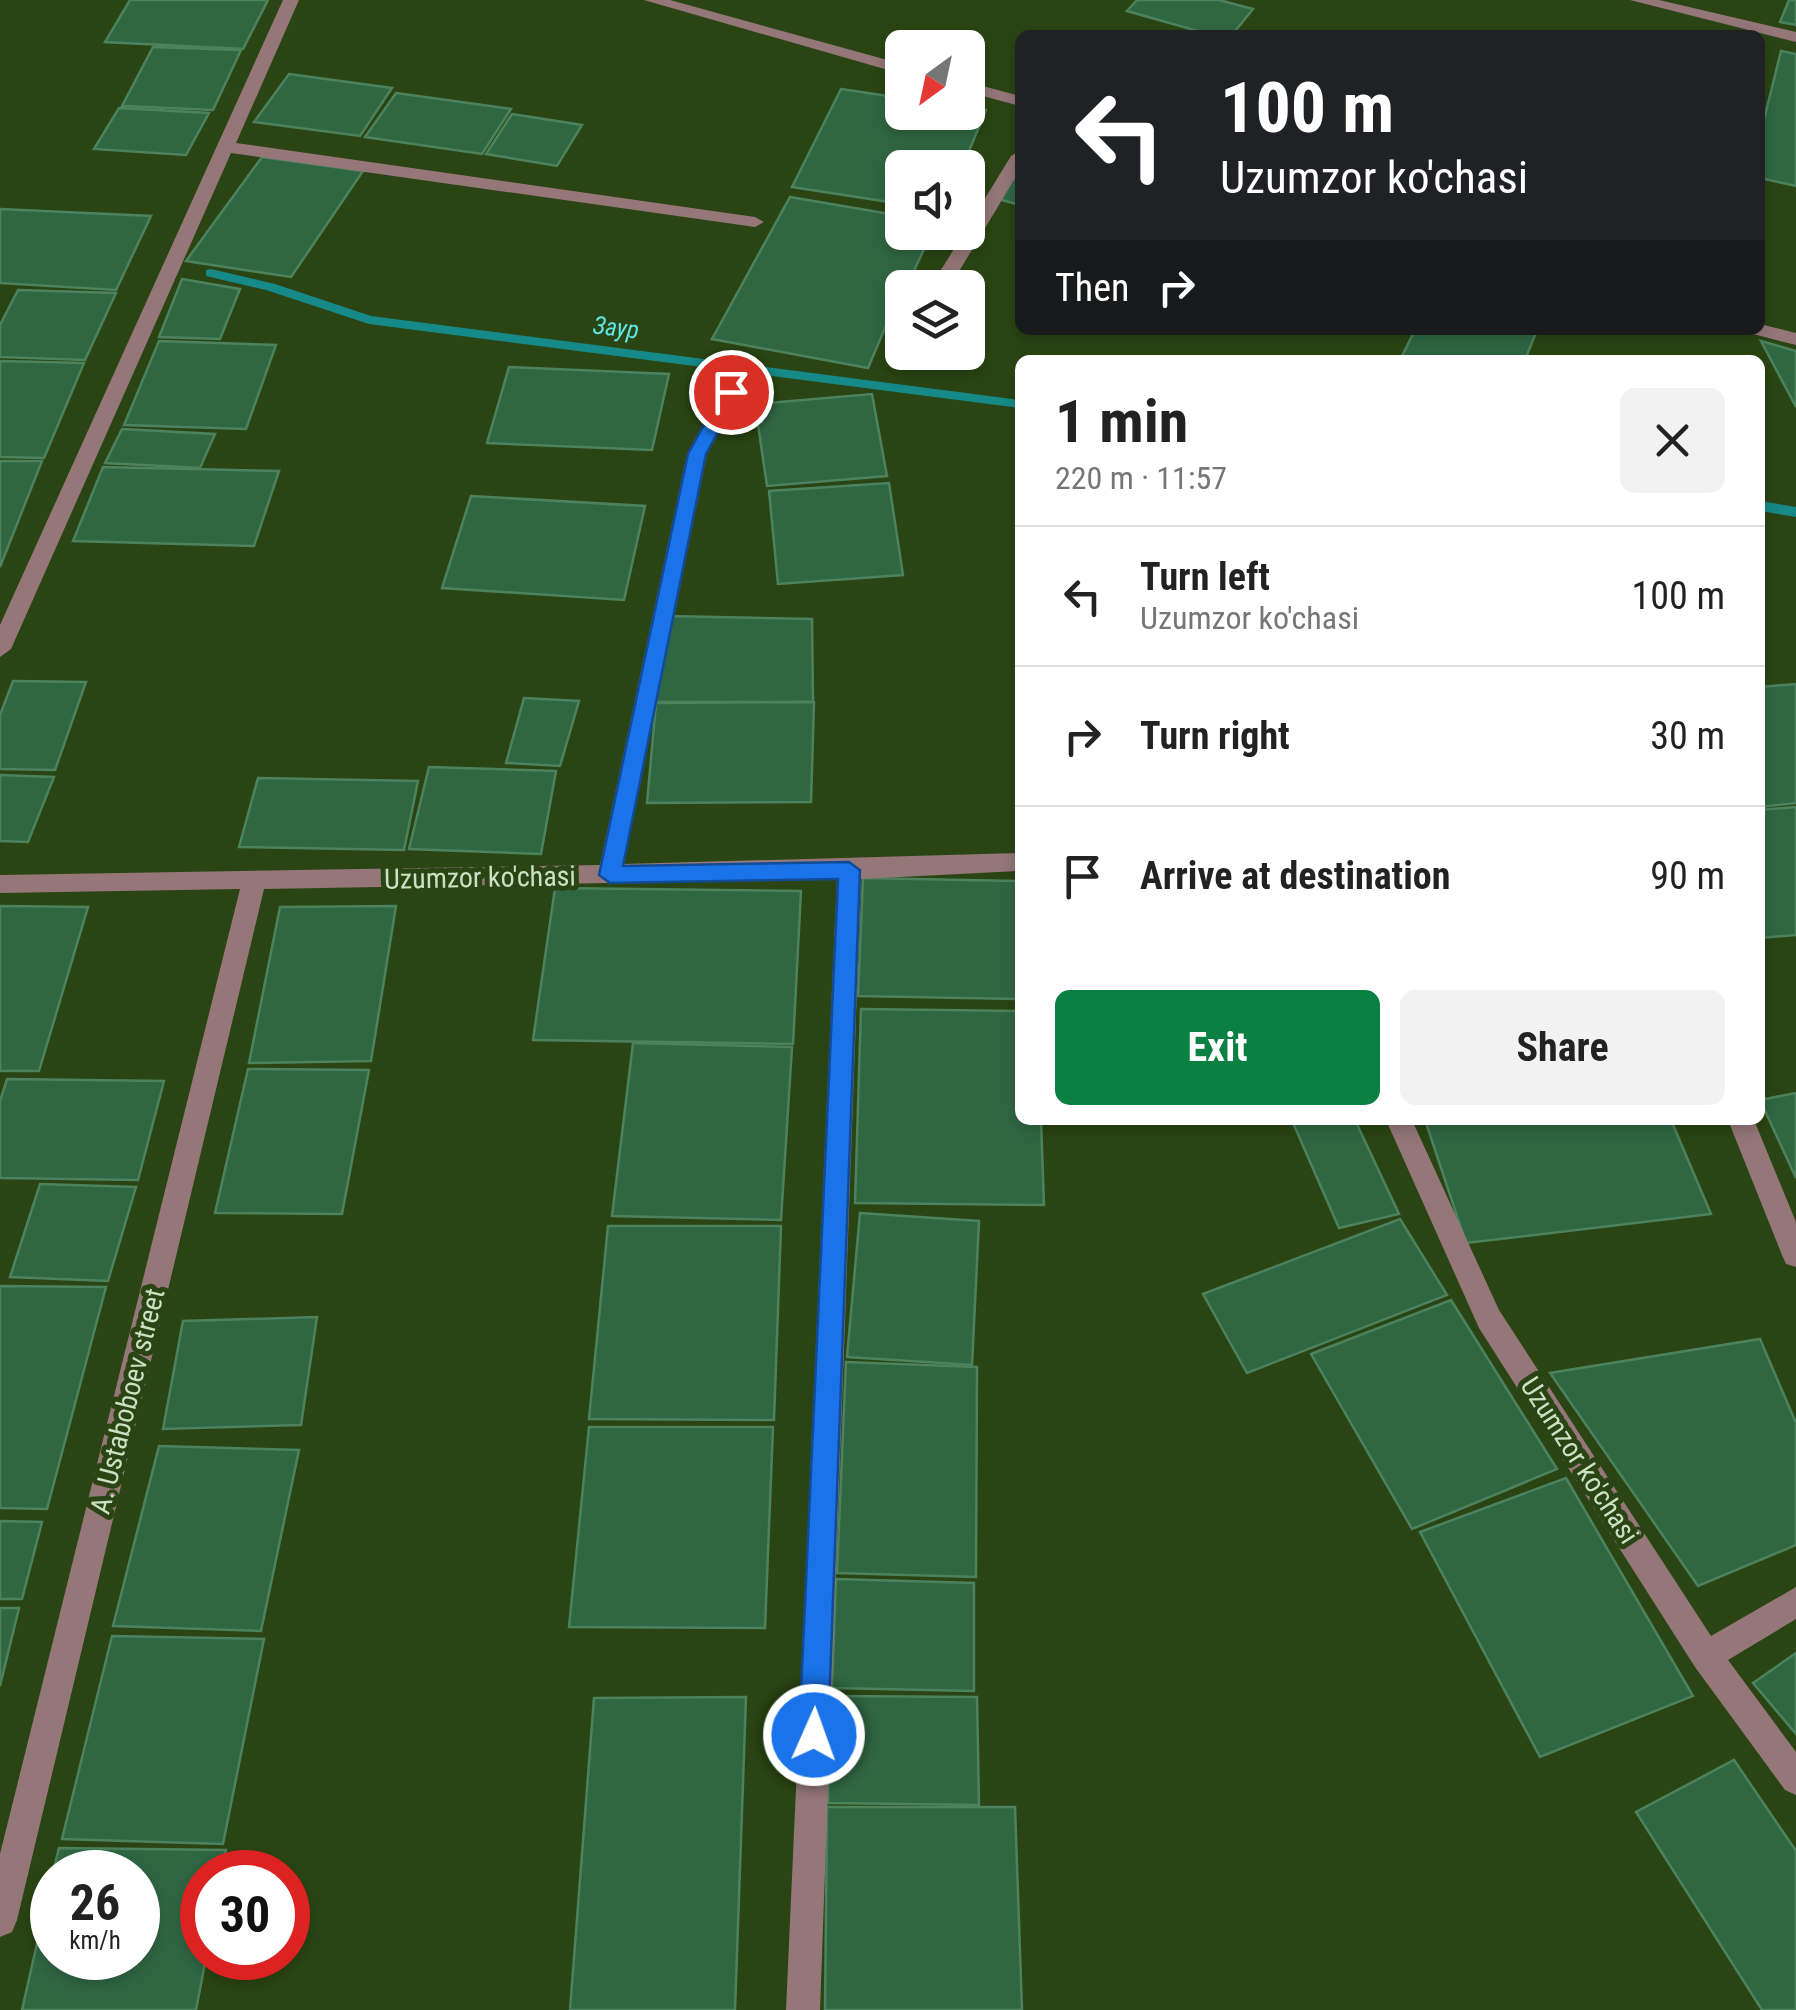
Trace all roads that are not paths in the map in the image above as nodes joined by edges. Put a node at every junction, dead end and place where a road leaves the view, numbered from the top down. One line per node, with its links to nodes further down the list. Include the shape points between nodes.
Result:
1 (291, 0): 8 (street)
2 (652, 0): 5 (street)
3 (1638, 0): 4 (street)
4 (1796, 37)
5 (885, 64)
6 (985, 92): 7 (street)
7 (1015, 101)
8 (226, 148): 10 (street); 15 (street)
9 (1015, 164): 11 (street)
10 (754, 222)
11 (950, 270)
12 (1765, 331): 13 (street)
13 (1796, 339)
14 (731, 392): 18 (street, via 697,454)
15 (0, 649)
16 (1015, 862): 17 (street, Uzumzor ko'chasi)
17 (849, 870): 18 (street, Uzumzor ko'chasi); 28 (street)
18 (610, 875): 19 (street, Uzumzor ko'chasi)
19 (254, 882): 20 (street, Uzumzor ko'chasi); 27 (street, A. Ustaboboev street)
20 (0, 884)
21 (1402, 1125): 25 (street, Uzumzor ko'chasi, via 1490,1319)
22 (1743, 1125): 23 (street)
23 (1796, 1255)
24 (1796, 1602): 25 (street)
25 (1706, 1656): 26 (street, Uzumzor ko'chasi)
26 (1796, 1779)
27 (0, 1920)
28 (803, 2010)

